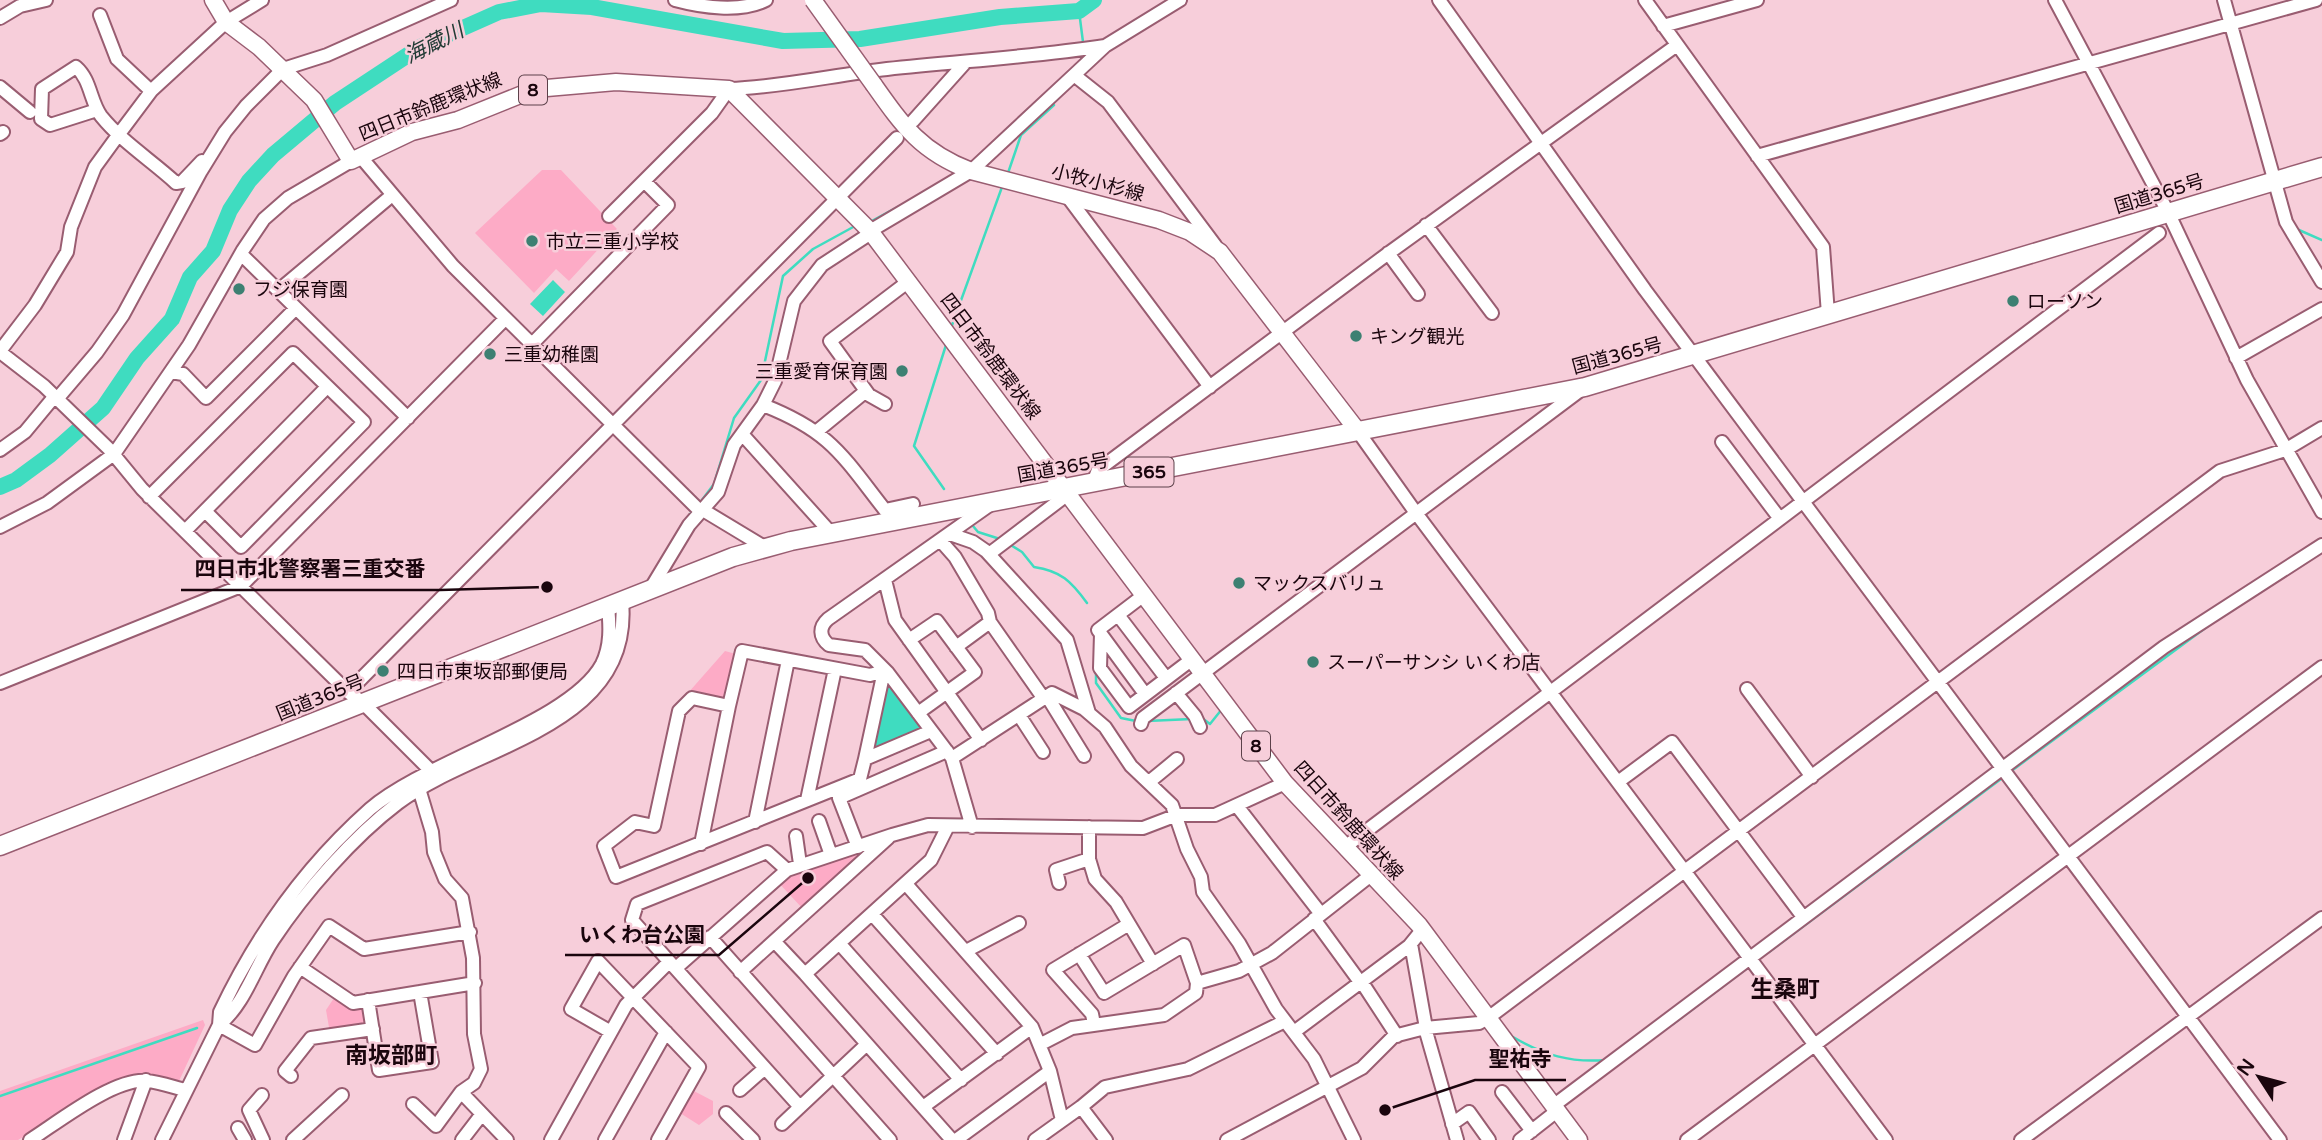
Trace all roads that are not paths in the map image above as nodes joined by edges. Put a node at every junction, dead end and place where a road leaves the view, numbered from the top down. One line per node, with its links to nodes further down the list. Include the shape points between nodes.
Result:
1 (46, 0): 16 (street, via 20,6)
2 (213, 0): 17 (main road, 四日市鈴鹿環状線)
3 (262, 0): 17 (street)
4 (451, 0): 24 (street)
5 (675, 0): 6 (street, via 721,7)
6 (766, 0)
7 (813, 0): 39 (main road, 小牧小杉線, bridge, via 911,136)
8 (1180, 0): 21 (street)
9 (1438, 0): 34 (street)
10 (1645, 0): 19 (street)
11 (1756, 0): 19 (street)
12 (2055, 0): 23 (street)
13 (2224, 0): 18 (street)
14 (2316, 0): 18 (street)
15 (100, 15): 28 (street, via 117,59)
16 (0, 18)
17 (226, 22): 24 (main road, 四日市鈴鹿環状線); 28 (street)
18 (2231, 24): 23 (street); 41 (street)
19 (1663, 26): 20 (street)
20 (1677, 45): 34 (street); 36 (street)
21 (1105, 46): 22 (street); 25 (street)
22 (964, 64): 27 (street); 31 (street)
23 (2089, 64): 36 (street); 45 (street)
24 (287, 72): 35 (street, via 238,115); 37 (main road, 四日市鈴鹿環状線)
25 (1074, 75): 39 (street); 50 (street, via 1108,102)
26 (0, 87): 30 (street)
27 (729, 89): 37 (main road, 四日市鈴鹿環状線 / 8, via 616,82 534,89 458,120 412,132); 40 (street, via 712,113); 42 (main road, 四日市鈴鹿環状線 / 8)
28 (151, 91): 32 (street)
29 (97, 110): 30 (street, via 50,125); 30 (street, via 88,83 76,66 42,89); 32 (street)
30 (32, 114)
31 (913, 121)
32 (119, 134): 35 (street, via 176,183); 64 (street, via 94,167 71,227 67,252)
33 (897, 138): 42 (street)
34 (1540, 143): 47 (street); 65 (street)
35 (211, 155): 72 (street, via 123,314)
36 (1757, 156): 60 (street, via 1823,247)
37 (356, 159): 44 (street); 52 (street, via 274,208)
38 (2322, 167): 41 (highway, 国道365号 / 365)
39 (969, 171): 43 (main road, 小牧小杉線); 48 (street)
40 (644, 181): 46 (street); 63 (street, via 668,205)
41 (2274, 181): 45 (highway, 国道365号 / 365); 54 (street, via 2286,222)
42 (838, 196): 48 (main road, 四日市鈴鹿環状線 / 8); 76 (street)
43 (1067, 196): 50 (main road, 小牧小杉線, via 1171,224); 69 (street)
44 (391, 197): 55 (street); 61 (street)
45 (2168, 212): 60 (highway, 国道365号 / 365); 66 (street)
46 (609, 216)
47 (1426, 225): 51 (street); 59 (street)
48 (867, 227): 53 (main road, 四日市鈴鹿環状線 / 8); 74 (street, via 822,265 794,302 783,356)
49 (2159, 233): 89 (street)
50 (1220, 252): 62 (main road, 小牧小杉線)
51 (1388, 253): 56 (street); 62 (street)
52 (241, 254): 55 (street); 67 (street)
53 (909, 281): 71 (street, via 830,341); 86 (main road, 四日市鈴鹿環状線 / 8)
54 (2322, 282)
55 (279, 290): 57 (street)
56 (1418, 294)
57 (295, 309): 67 (street, via 206,398 183,374); 75 (street)
58 (2322, 309): 66 (street)
59 (1492, 313)
60 (1828, 314): 65 (highway, 国道365号 / 365)
61 (505, 319): 63 (street); 75 (street)
62 (1283, 334): 69 (street); 78 (main road, 小牧小杉線)
63 (532, 344): 76 (street)
64 (1, 356): 72 (street)
65 (1694, 356): 70 (highway, 国道365号 / 365); 89 (street)
66 (2236, 358): 83 (street)
67 (171, 372): 84 (street)
68 (327, 387): 87 (street, via 292,353); 92 (street); 92 (street, via 364,422 241,547)
69 (1210, 387): 85 (street, via 1098,471)
70 (1585, 387): 78 (highway, 国道365号 / 365); 94 (street)
71 (866, 391): 73 (street); 79 (street)
72 (56, 399): 82 (street, via 25,432); 84 (street)
73 (885, 404)
74 (763, 405): 79 (street); 80 (street)
75 (408, 418): 105 (street)
76 (612, 425): 91 (street); 128 (street)
77 (2322, 428): 83 (street)
78 (1357, 430): 85 (highway, 国道365号 / 365); 94 (street)
79 (816, 432): 95 (street, via 831,442)
80 (742, 434): 91 (street, via 734,444 718,492); 99 (street)
81 (1722, 442): 96 (street)
82 (0, 450)
83 (2285, 450): 93 (street); 121 (street, via 2220,471)
84 (112, 452): 87 (street); 97 (street, via 65,492)
85 (1093, 484): 86 (highway, 国道365号 / 365)
86 (1065, 491): 88 (highway, 国道365号 / 365); 103 (street); 107 (main road, 四日市鈴鹿環状線 / 8)
87 (149, 497): 98 (street)
88 (996, 501): 95 (highway, 国道365号 / 365); 100 (street)
89 (1803, 501): 96 (street); 121 (street)
90 (913, 504): 95 (street)
91 (699, 509): 102 (street); 106 (street)
92 (205, 512): 98 (street)
93 (2322, 512)
94 (1416, 513): 119 (street); 125 (street)
95 (889, 516): 99 (highway, 国道365号 / 365)
96 (1780, 519): 125 (street)
97 (0, 527)
98 (185, 531): 105 (street)
99 (831, 533): 102 (highway, 国道365号 / 365)
100 (945, 537): 103 (street, via 973,542); 104 (street); 110 (street)
101 (2322, 545): 143 (street, via 2164,647)
102 (766, 548): 106 (highway, 国道365号 / 365)
103 (989, 554): 132 (street, via 1067,640)
104 (885, 580): 112 (street, via 895,620); 118 (street, via 828,619 821,635 829,645 864,650)
105 (241, 586): 122 (street); 128 (street)
106 (651, 588): 108 (highway, 国道365号 / 365)
107 (1144, 595): 109 (street); 115 (main road, 四日市鈴鹿環状線 / 8)
108 (615, 604): 128 (highway, 国道365号 / 365); 144 (street, via 620,649 605,680 567,710)
109 (1118, 615): 111 (street, via 1098,630); 120 (street)
110 (990, 622): 113 (street); 129 (street)
111 (1101, 634): 127 (street); 127 (street, via 1100,668 1129,707)
112 (909, 640): 113 (street, via 937,621); 124 (street)
113 (956, 647): 124 (street, via 975,672)
114 (788, 660): 117 (street); 130 (street, via 742,651); 154 (street)
115 (1191, 660): 119 (main road, 四日市鈴鹿環状線 / 8); 120 (street)
116 (2322, 667): 166 (street)
117 (835, 668): 118 (street, via 870,675); 150 (street)
118 (884, 671): 131 (street); 141 (street)
119 (1201, 674): 126 (street); 149 (main road, 四日市鈴鹿環状線 / 8)
120 (1166, 678): 127 (street)
121 (1938, 682): 143 (street); 145 (street)
122 (0, 683)
123 (1747, 689): 145 (street)
124 (947, 692): 131 (street); 137 (street)
125 (1550, 692): 147 (street); 164 (street)
126 (1176, 693): 134 (street); 135 (street)
127 (1145, 694)
128 (355, 697): 144 (street); 162 (highway, 国道365号 / 365)
129 (1045, 697): 132 (street, via 1052,693); 133 (street); 140 (street)
130 (729, 706): 161 (street); 161 (street, via 692,698 687,701 679,711 654,826 635,822 604,846 616,877)
131 (918, 713): 136 (street)
132 (1089, 713): 146 (street)
133 (1019, 715): 137 (street); 138 (street)
134 (1142, 721)
135 (1198, 722)
136 (931, 731): 139 (street); 141 (street)
137 (981, 740): 139 (street)
138 (1043, 752)
139 (950, 755): 156 (street); 163 (street, via 839,798)
140 (1084, 756)
141 (865, 759): 150 (street, via 860,779)
142 (1177, 760): 146 (street)
143 (2005, 772): 166 (street); 178 (street)
144 (432, 775): 148 (street)
145 (1812, 777): 158 (street)
146 (1149, 782): 152 (street)
147 (1618, 782): 158 (street, via 1672,742); 171 (street)
148 (417, 783): 183 (street, via 434,852 445,878 462,898); 207 (street, via 297,907 267,949 230,1017)
149 (1285, 783): 151 (street); 164 (main road, 四日市鈴鹿環状線 / 8)
150 (807, 800): 154 (street)
151 (1237, 806): 152 (street, via 1209,816); 177 (street)
152 (1177, 815): 157 (street, via 1143,828); 193 (street, via 1203,892)
153 (819, 821): 165 (street)
154 (755, 822): 161 (street)
155 (948, 826): 156 (street); 159 (street, via 928,825); 168 (street)
156 (972, 827): 157 (street)
157 (1089, 827): 167 (street)
158 (1740, 831): 171 (street); 178 (street)
159 (892, 835): 163 (street); 185 (street)
160 (796, 836): 169 (street)
161 (701, 844)
162 (0, 846)
163 (858, 847): 165 (street)
164 (1345, 847): 172 (main road, 四日市鈴鹿環状線 / 8)
165 (831, 855): 169 (street)
166 (2068, 857): 203 (street); 217 (street)
167 (1089, 859): 173 (street, via 1056,870); 181 (street, via 1095,879)
168 (932, 860): 174 (street); 175 (street, via 922,882)
169 (800, 864): 170 (street)
170 (787, 870): 184 (street); 192 (street, via 767,852 637,904 632,920)
171 (1685, 871): 190 (street); 204 (street)
172 (1371, 876): 177 (street); 182 (main road, 四日市鈴鹿環状線 / 8)
173 (1059, 883)
174 (906, 884): 175 (street); 176 (street)
175 (923, 903): 188 (street)
176 (872, 914): 186 (street); 218 (street)
177 (1317, 916): 193 (street); 197 (street)
178 (1803, 917): 190 (street)
179 (2322, 918): 203 (street)
180 (1018, 923): 188 (street)
181 (1129, 924): 189 (street); 191 (street)
182 (1422, 930): 187 (street); 204 (main road, 四日市鈴鹿環状線 / 8)
183 (470, 932): 194 (street, via 364,949 329,926); 198 (street)
184 (710, 937): 192 (street); 195 (street)
185 (774, 941): 195 (street); 196 (street)
186 (839, 943): 196 (street); 224 (street)
187 (1411, 944): 197 (street); 209 (street)
188 (966, 951): 208 (street)
189 (1079, 954): 191 (street, via 1104,993); 206 (street, via 1052,970 1092,1014)
190 (1750, 958): 217 (street); 236 (street)
191 (1153, 964): 199 (street, via 1184,945)
192 (672, 965): 201 (street); 219 (street)
193 (1251, 965): 199 (street); 205 (street)
194 (300, 967): 202 (street, via 354,1003); 207 (street, via 255,1045)
195 (740, 972): 222 (street)
196 (805, 974): 215 (street)
197 (1360, 982): 213 (street); 214 (street)
198 (475, 983): 200 (street); 229 (street, via 474,1034 481,1069 474,1083)
199 (1198, 983): 206 (street, via 1196,993 1164,1015)
200 (420, 992): 202 (street); 210 (street, via 432,1062 379,1070)
201 (633, 996): 211 (street); 211 (street, via 598,961 571,1009); 212 (street)
202 (368, 1000): 210 (street)
203 (2187, 1016): 266 (street); 267 (street)
204 (1488, 1018): 209 (street, via 1479,1023); 236 (main road, 四日市鈴鹿環状線 / 8)
205 (1285, 1021): 213 (street); 235 (street, via 1188,1069 1105,1087)
206 (1094, 1024): 216 (street, via 1072,1028)
207 (219, 1025): 226 (street)
208 (1032, 1027): 216 (street); 218 (street)
209 (1426, 1028): 214 (street); 241 (street)
210 (373, 1029): 221 (street, via 311,1038 285,1071)
211 (611, 1032): 252 (street)
212 (666, 1032): 253 (street); 254 (street, via 699,1067)
213 (1294, 1032): 225 (street)
214 (1397, 1036): 225 (street, via 1362,1068)
215 (867, 1044): 222 (street); 234 (street)
216 (1041, 1044): 220 (street)
217 (1815, 1045): 264 (street); 265 (street)
218 (997, 1054): 224 (street)
219 (765, 1068): 227 (street); 233 (street)
220 (1050, 1071): 239 (street); 256 (street)
221 (291, 1076)
222 (833, 1076): 233 (street); 255 (street)
223 (146, 1080): 226 (street); 246 (street, via 110,1090); 247 (street)
224 (961, 1080): 234 (street)
225 (1328, 1086): 258 (street); 259 (street)
226 (185, 1090): 248 (street)
227 (740, 1090)
228 (1502, 1091): 242 (street)
229 (461, 1093): 232 (street, via 436,1126); 238 (street)
230 (262, 1095): 249 (street, via 249,1110)
231 (342, 1095): 250 (street)
232 (413, 1104)
233 (800, 1107): 240 (street)
234 (923, 1107): 256 (street)
235 (1081, 1107): 239 (street); 257 (street)
236 (1555, 1108): 242 (street); 263 (main road, 四日市鈴鹿環状線 / 8)
237 (726, 1113): 243 (street)
238 (482, 1114): 244 (street); 251 (street)
239 (1062, 1120): 245 (street)
240 (782, 1124)
241 (1452, 1124): 260 (street); 261 (street, via 1469,1112)
242 (1532, 1130): 262 (street)
243 (745, 1137)
244 (502, 1138)
245 (1044, 1138)
246 (30, 1140)
247 (124, 1140)
248 (162, 1140)
249 (263, 1140)
250 (293, 1140)
251 (462, 1140)
252 (551, 1140)
253 (605, 1140)
254 (658, 1140)
255 (890, 1140)
256 (954, 1140)
257 (1106, 1140)
258 (1227, 1140)
259 (1354, 1140)
260 (1457, 1140)
261 (1489, 1140)
262 (1520, 1140)
263 (1579, 1140)
264 (1687, 1140)
265 (1886, 1140)
266 (2021, 1140)
267 (2280, 1140)

